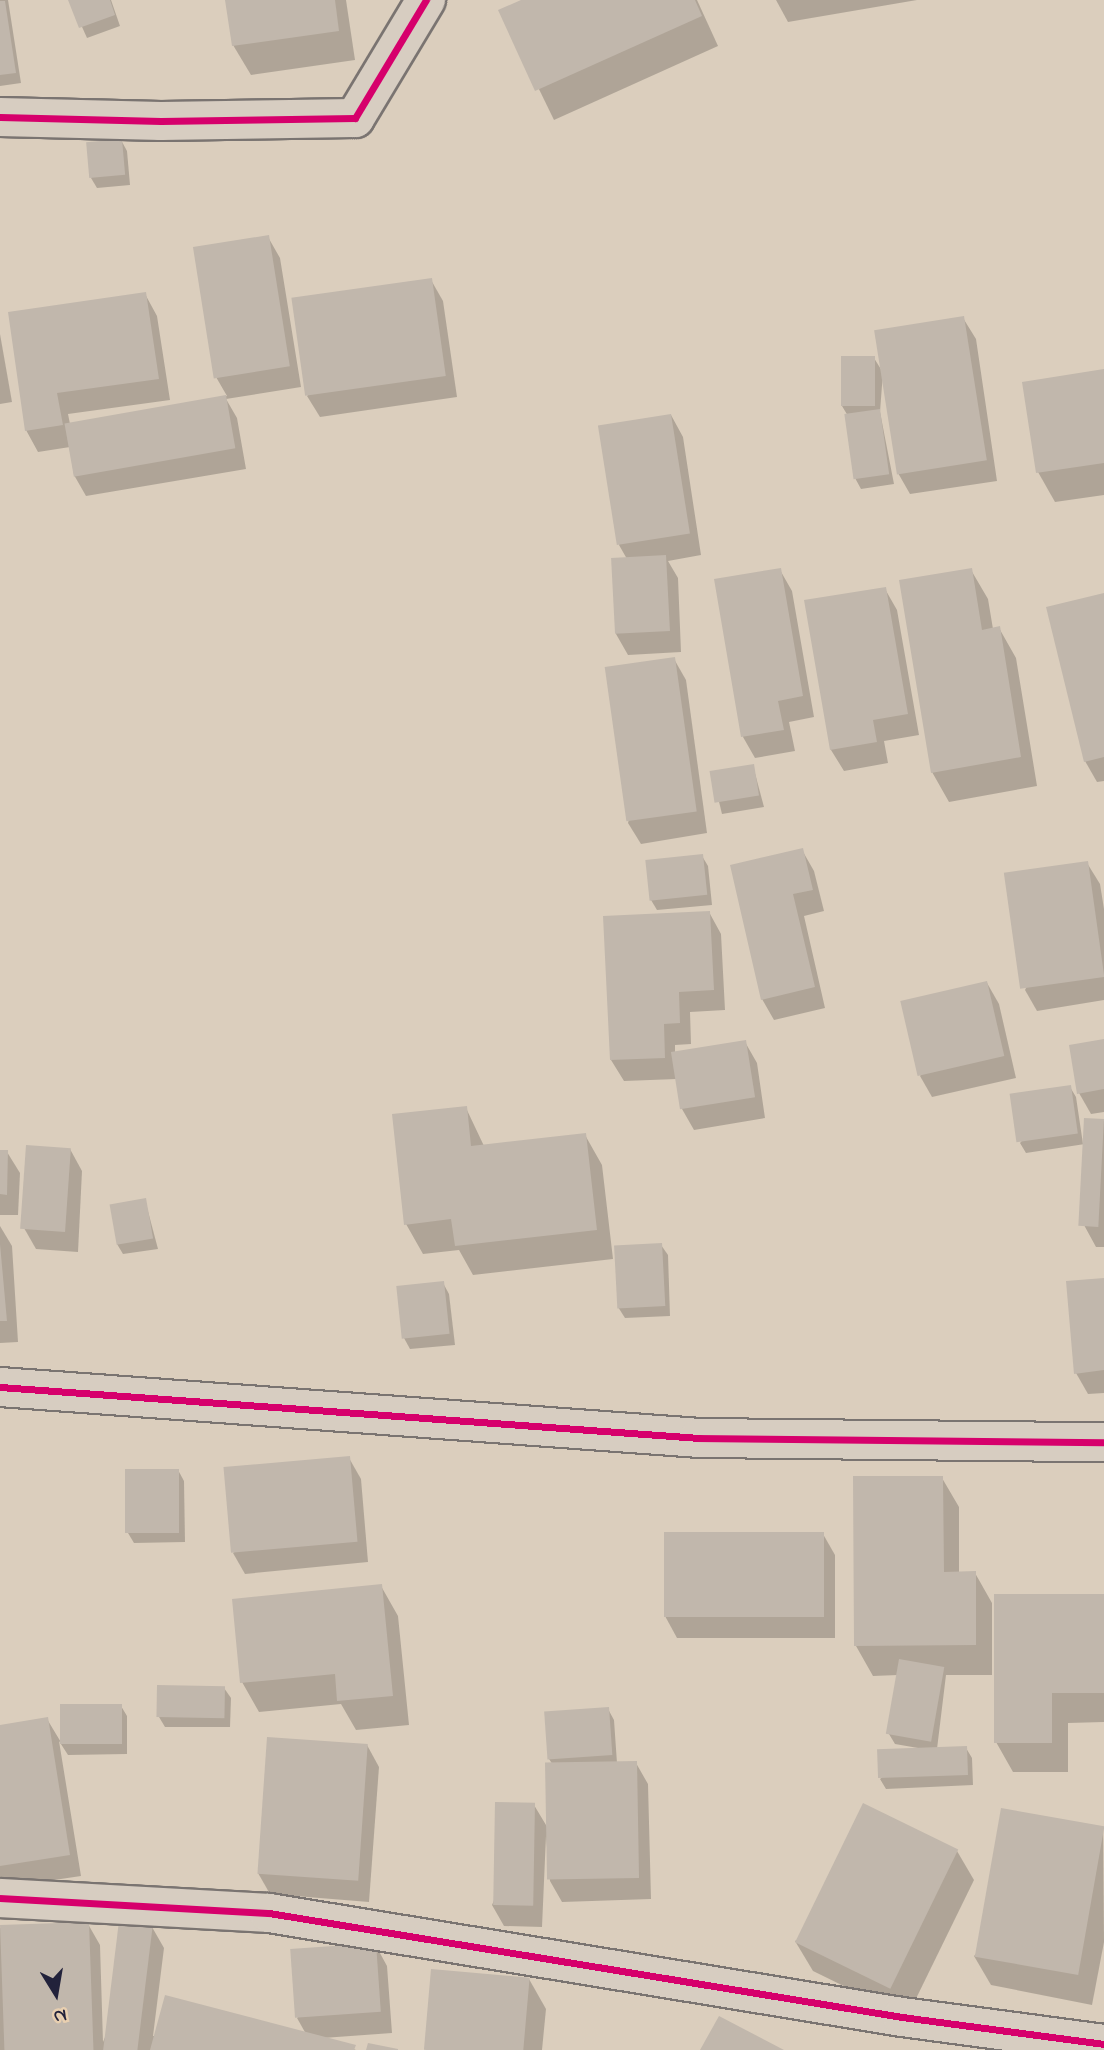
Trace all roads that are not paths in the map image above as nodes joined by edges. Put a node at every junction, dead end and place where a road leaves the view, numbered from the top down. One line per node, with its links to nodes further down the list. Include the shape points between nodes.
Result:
1 (426, 0): 2 (street, via 355,118 161,121)
2 (0, 117)
3 (0, 1387): 4 (street, via 699,1438)
4 (1104, 1443)
5 (0, 1898): 6 (street, via 269,1913 902,2017)
6 (1104, 2044)

